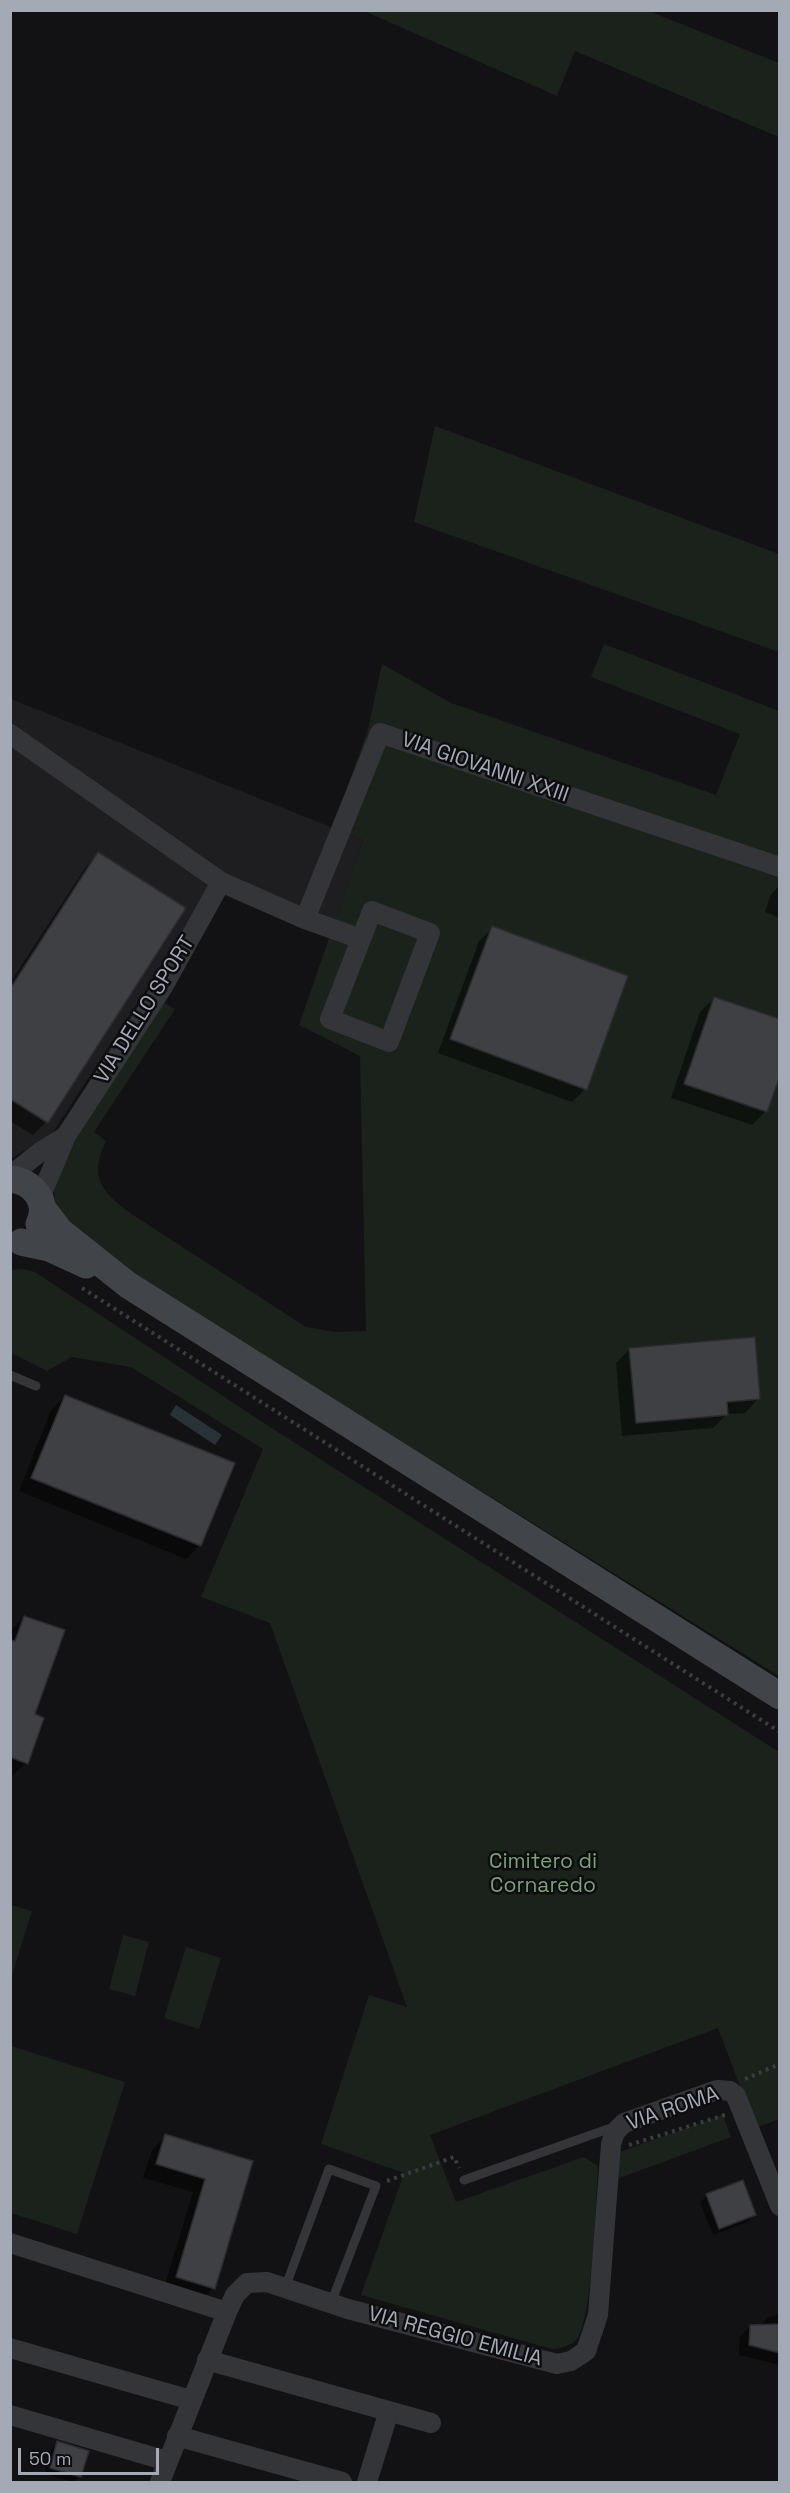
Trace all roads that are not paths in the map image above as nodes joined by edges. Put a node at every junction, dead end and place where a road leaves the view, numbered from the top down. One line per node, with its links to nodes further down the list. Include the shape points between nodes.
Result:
1 (10, 734): 3 (street)
2 (780, 867): 4 (street, VIA GIOVANNI XXIII, via 380,733)
3 (221, 882): 4 (street); 6 (street, VIA DELLO SPORT, via 164,985)
4 (305, 919): 5 (street)
5 (361, 939): 5 (street, via 372,911 430,933 389,1042 330,1019)
6 (66, 1136): 7 (street, VIA DELLO SPORT); 8 (street, VIA DELLO SPORT)
7 (10, 1178): 8 (street, via 27,1183)
8 (41, 1203): 9 (street, via 42,1220 37,1229); 10 (street, via 60,1231)
9 (16, 1243): 10 (street, via 59,1252)
10 (128, 1285): 13 (street)
11 (10, 1375): 12 (lane)
12 (36, 1386)
13 (780, 1695)
14 (615, 2132): 15 (lane, VIA ROMA, via 608,2129); 16 (street, VIA ROMA, via 624,2123 717,2090 727,2091 736,2096 743,2109); 19 (street, VIA REGGIO EMILIA, via 610,2151 598,2315 586,2351 571,2361 556,2364)
15 (464, 2180)
16 (780, 2206)
17 (10, 2243): 20 (street)
18 (285, 2288): 19 (street, VIA REGGIO EMILIA); 19 (lane, via 329,2169 376,2186); 20 (street, VIA REGGIO EMILIA, via 267,2282 247,2283 235,2295)
19 (331, 2303)
20 (227, 2312): 22 (street)
21 (10, 2348): 23 (street)
22 (207, 2360): 23 (street); 24 (street)
23 (191, 2400): 27 (street)
24 (389, 2411): 26 (street); 31 (street)
25 (10, 2415): 28 (street)
26 (431, 2423)
27 (177, 2436): 28 (street); 30 (street)
28 (167, 2461): 29 (street)
29 (160, 2482)
30 (342, 2482)
31 (367, 2482)

